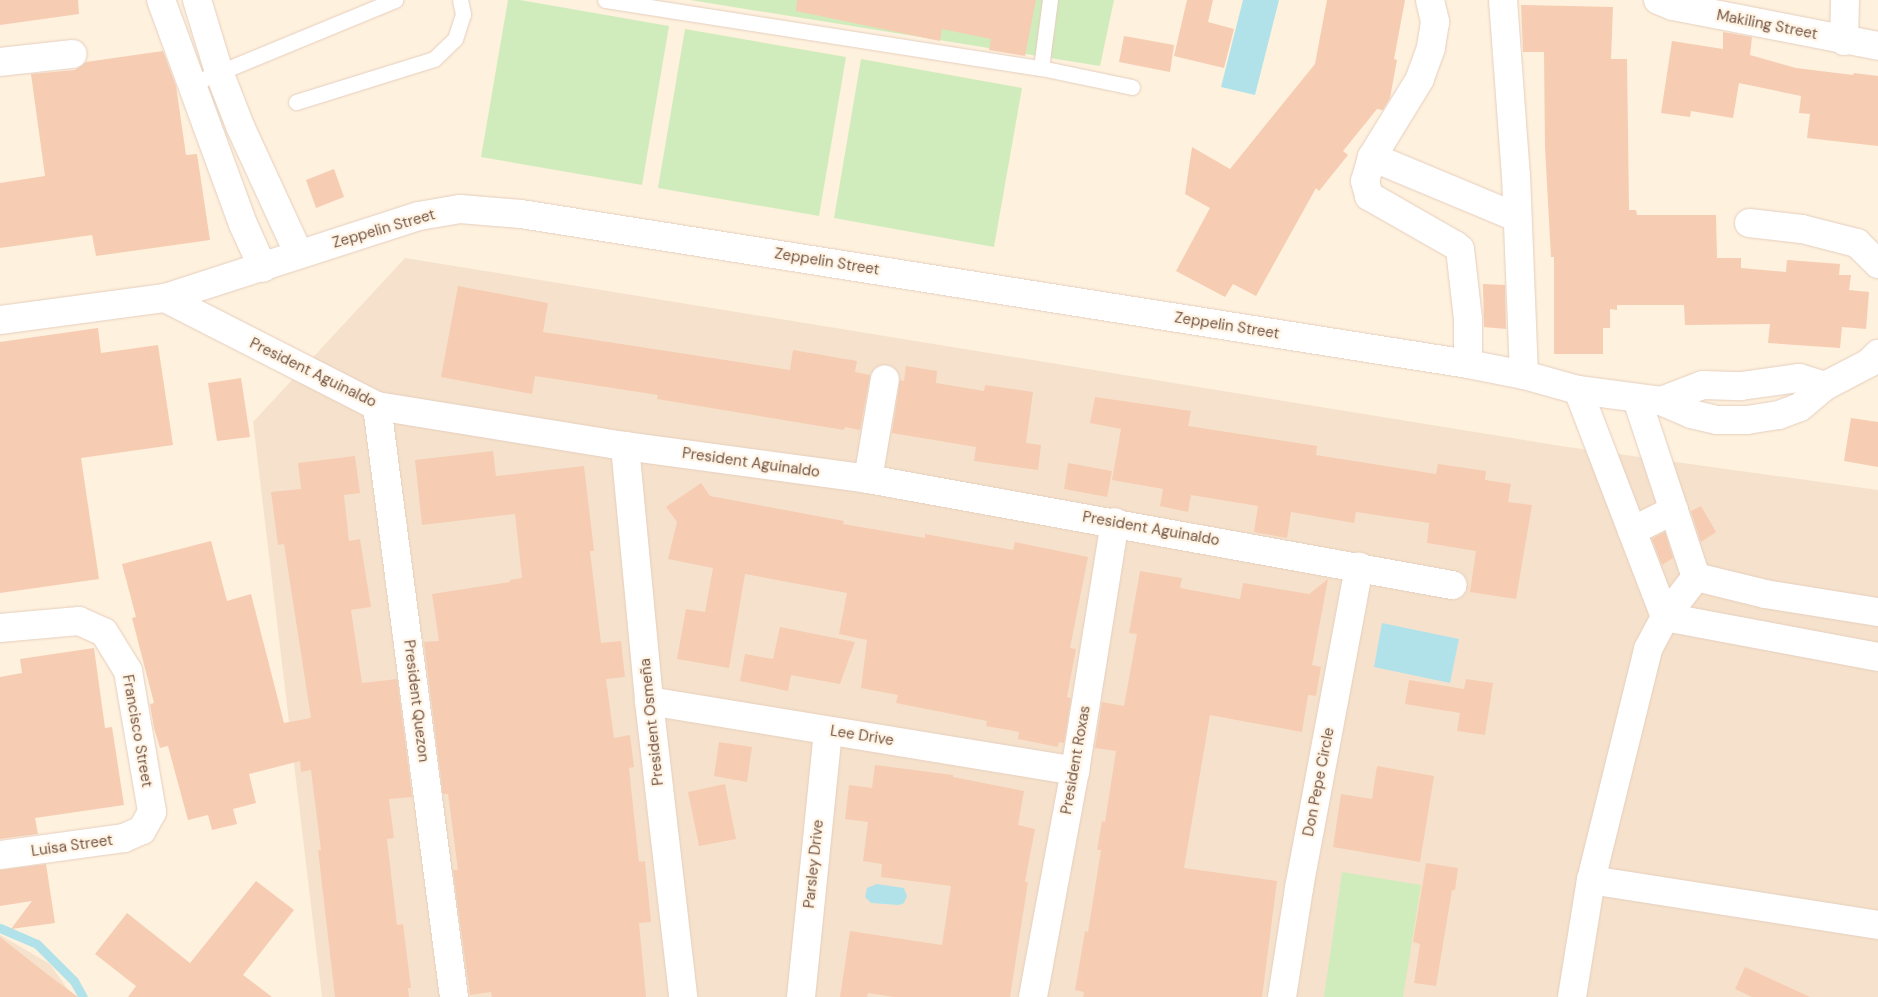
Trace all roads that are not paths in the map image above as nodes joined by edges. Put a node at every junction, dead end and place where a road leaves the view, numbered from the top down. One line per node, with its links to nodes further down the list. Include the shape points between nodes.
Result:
1 (161, 0): 17 (street)
2 (197, 0): 16 (street)
3 (394, 0): 16 (lane)
4 (460, 0): 19 (lane, via 463,14 455,40 434,59)
5 (606, 0): 15 (lane)
6 (1050, 0): 15 (lane)
7 (1430, 0): 20 (street, via 1435,22 1431,48 1420,79)
8 (1502, 0): 21 (street, via 1516,175)
9 (1658, 0): 11 (street, Makiling Street, via 1673,6)
10 (1845, 0): 11 (street)
11 (1844, 41): 12 (street, Makiling Street)
12 (1878, 46)
13 (72, 54): 14 (street)
14 (0, 62)
15 (1040, 68): 18 (lane)
16 (219, 72): 17 (lane); 23 (street, via 240,126)
17 (191, 84): 25 (street, via 243,224)
18 (1132, 87)
19 (296, 102)
20 (1372, 158): 21 (street); 29 (street, via 1365,181 1369,196 1460,249 1468,319)
21 (1516, 217): 30 (street)
22 (1749, 223): 24 (street, via 1802,229 1857,243)
23 (299, 254): 25 (street, Zeppelin Street); 29 (street, Zeppelin Street, via 419,216 460,209 521,214)
24 (1878, 264)
25 (263, 268): 26 (street, Zeppelin Street)
26 (165, 298): 27 (street, Zeppelin Street); 34 (street, President Aguinaldo)
27 (0, 320)
28 (1878, 354): 33 (street, Zeppelin Street, via 1869,363 1825,386 1800,408 1780,415 1717,420)
29 (1468, 364): 30 (street, Zeppelin Street)
30 (1524, 375): 32 (street, Zeppelin Street)
31 (885, 379): 36 (street)
32 (1578, 390): 33 (street, Zeppelin Street); 39 (street)
33 (1649, 400): 37 (street)
34 (377, 406): 35 (street, President Aguinaldo); 54 (street, President Quezon)
35 (625, 446): 36 (street, President Aguinaldo); 47 (street, President Osmeña)
36 (868, 479): 38 (street, President Aguinaldo)
37 (1674, 510): 39 (street); 41 (street)
38 (1115, 522): 40 (street, President Aguinaldo); 49 (street, President Roxas)
39 (1632, 531): 44 (street)
40 (1359, 567): 42 (street, President Aguinaldo); 58 (street, Don Pepe Circle, via 1298,888)
41 (1696, 577): 43 (street, via 1765,594); 44 (street)
42 (1452, 585)
43 (1878, 612)
44 (1665, 617): 46 (street); 52 (street, via 1648,649)
45 (0, 628): 50 (street, Francisco Street, via 79,621 104,632 128,670 152,812)
46 (1878, 657)
47 (649, 701): 48 (street, Lee Drive); 55 (street, President Osmeña)
48 (828, 731): 49 (street, Lee Drive); 56 (street, Parsley Drive)
49 (1075, 771): 57 (street, President Roxas)
50 (142, 830): 51 (street, Luisa Street, via 124,838)
51 (0, 855)
52 (1591, 880): 53 (street); 59 (street)
53 (1878, 925)
54 (454, 997)
55 (683, 997)
56 (801, 997)
57 (1033, 997)
58 (1282, 997)
59 (1572, 997)

